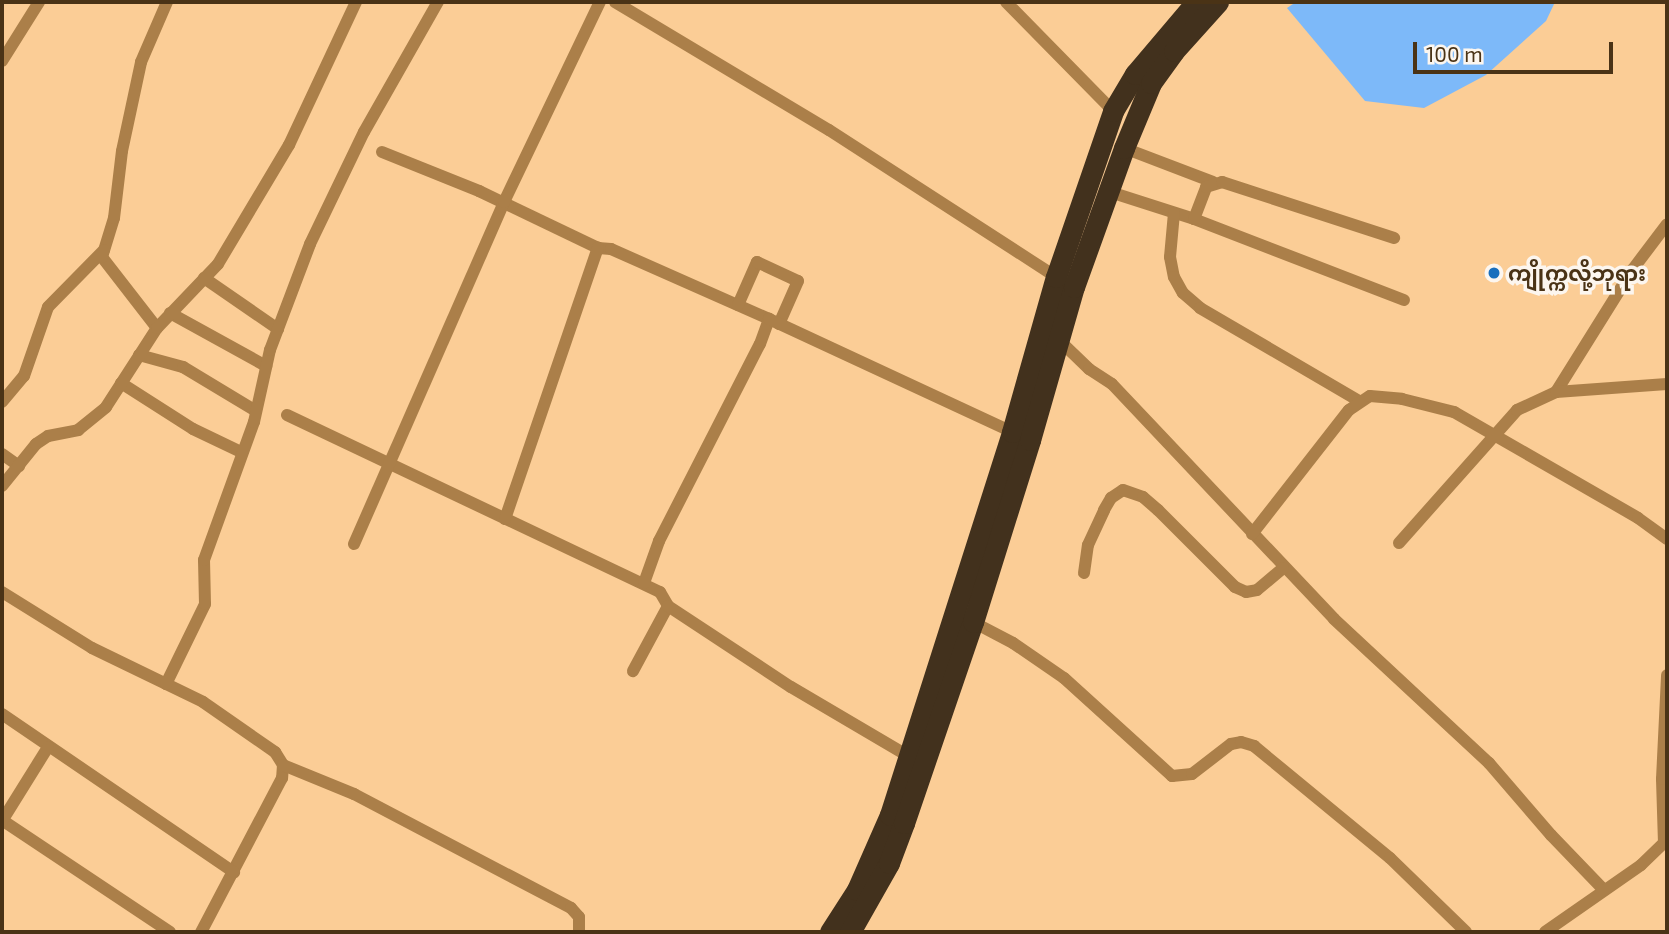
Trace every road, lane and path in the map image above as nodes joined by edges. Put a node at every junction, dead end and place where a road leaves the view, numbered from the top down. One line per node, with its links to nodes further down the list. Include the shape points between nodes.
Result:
1 (39, 2): 10 (street)
2 (167, 2): 22 (street, via 141,62 122,151 114,218)
3 (356, 2): 24 (street, via 289,145 246,222)
4 (438, 2): 30 (street, via 364,132 310,244)
5 (600, 2): 16 (street)
6 (615, 2): 23 (street, via 829,130)
7 (1006, 2): 11 (street)
8 (1196, 2): 11 (highway, via 1135,74)
9 (1218, 2): 12 (highway, via 1151,83)
10 (4, 53)
11 (1113, 111): 23 (highway)
12 (1124, 148): 14 (street); 15 (highway)
13 (382, 152): 16 (street)
14 (1213, 182): 18 (street, via 1206,187); 20 (street)
15 (1107, 191): 17 (street); 31 (highway)
16 (504, 202): 21 (street); 45 (street)
17 (1174, 213): 18 (street); 37 (street, via 1170,257 1183,293 1200,309)
18 (1194, 219): 25 (street)
19 (1667, 224): 36 (street, via 1633,269)
20 (1394, 238)
21 (598, 248): 26 (street, via 611,249); 48 (street)
22 (104, 250): 29 (street, via 102,257); 38 (street, via 48,307 24,376)
23 (1056, 277): 41 (highway)
24 (204, 278): 27 (street); 30 (street)
25 (1404, 300)
26 (738, 305): 28 (street); 28 (street, via 757,262 799,281)
27 (170, 313): 29 (street); 33 (street)
28 (774, 322): 41 (street); 55 (street, via 659,541)
29 (157, 328): 32 (street)
30 (278, 329): 33 (street)
31 (1059, 340): 49 (street, via 1112,384); 58 (highway)
32 (139, 355): 34 (street); 39 (street, via 183,367)
33 (266, 366): 39 (street)
34 (121, 383): 43 (street, via 193,429); 46 (street, via 106,407 78,430 48,436)
35 (1667, 384): 36 (street)
36 (1556, 392): 42 (street, via 1517,411)
37 (1359, 401): 42 (street, via 1382,397 1431,405 1454,412); 49 (street)
38 (2, 402)
39 (256, 411): 43 (street)
40 (287, 415): 45 (street)
41 (1012, 432): 64 (highway)
42 (1493, 436): 50 (street); 52 (street)
43 (241, 452): 61 (street, via 204,560 205,604)
44 (2, 454): 46 (street)
45 (388, 465): 48 (street); 51 (street)
46 (19, 466): 47 (street)
47 (2, 485)
48 (505, 519): 55 (street)
49 (1252, 534): 53 (street)
50 (1667, 539)
51 (354, 544)
52 (1399, 544)
53 (1283, 568): 54 (street, via 1257,590 1246,592 1222,576 1143,497 1123,490 1104,510 1088,545); 68 (street, via 1489,764)
54 (1084, 573)
55 (645, 583): 57 (street, via 660,592)
56 (2, 592): 61 (street, via 92,648)
57 (668, 606): 59 (street); 64 (street)
58 (973, 622): 69 (highway, via 889,863); 74 (street, via 1064,678 1172,776 1192,774 1231,744 1254,746 1390,858)
59 (633, 671)
60 (1667, 675): 68 (street, via 1664,844)
61 (166, 684): 65 (street, via 250,732 275,752)
62 (2, 714): 63 (street)
63 (48, 747): 66 (street); 67 (street)
64 (908, 756): 73 (highway, via 875,854)
65 (282, 765): 67 (street, via 282,778); 72 (street, via 354,794 571,908 579,917)
66 (2, 820): 70 (street)
67 (234, 872): 71 (street)
68 (1604, 890): 75 (street)
69 (856, 930)
70 (170, 932)
71 (201, 932)
72 (579, 932)
73 (830, 932)
74 (1466, 932)
75 (1545, 932)

